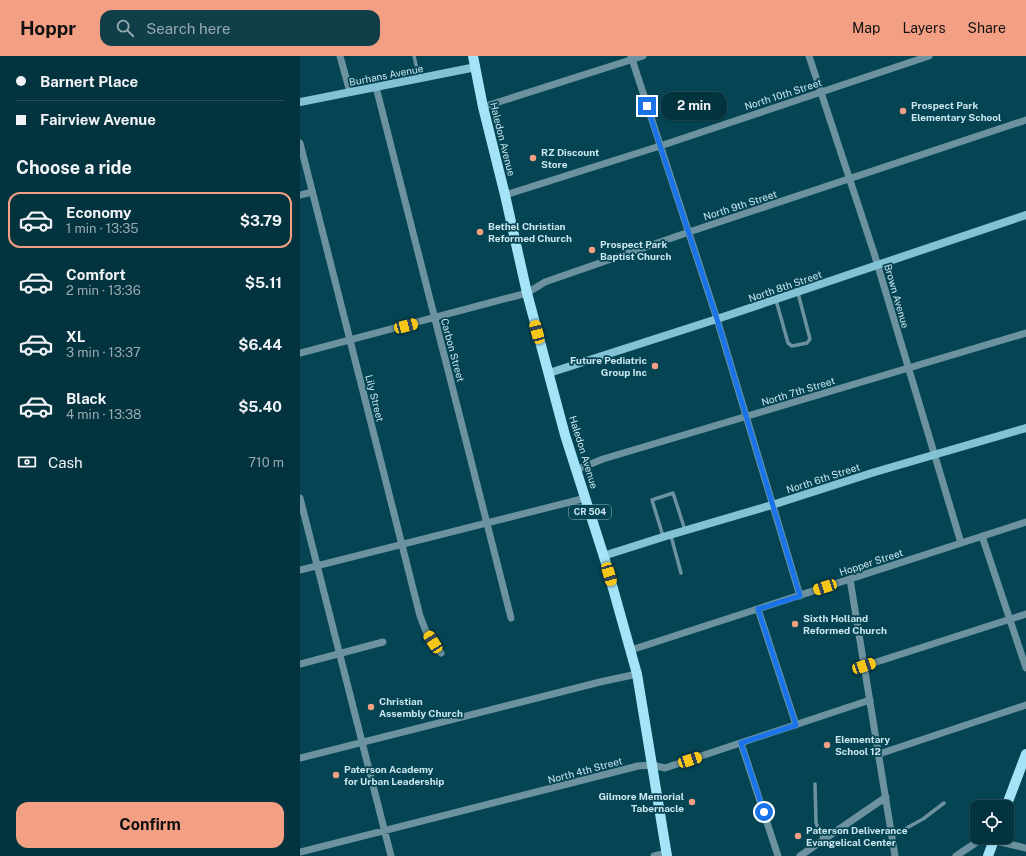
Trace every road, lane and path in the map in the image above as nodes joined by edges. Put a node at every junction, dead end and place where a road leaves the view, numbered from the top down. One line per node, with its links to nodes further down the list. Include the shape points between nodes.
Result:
1 (340, 56): 11 (street)
2 (414, 56): 9 (lane)
3 (473, 56): 8 (main road, Haledon Avenue / CR 504)
4 (643, 56): 7 (street)
5 (809, 56): 12 (street, Brown Avenue)
6 (929, 56): 12 (street, North 10th Street)
7 (631, 58): 14 (street); 17 (street)
8 (476, 67): 9 (street, Burhans Avenue); 14 (main road, Haledon Avenue / CR 504)
9 (418, 78): 10 (street, Burhans Avenue)
10 (376, 87): 11 (street, Burhans Avenue); 28 (street, Carbon Street)
11 (350, 92): 13 (street, Burhans Avenue)
12 (821, 92): 17 (street, North 10th Street); 18 (street, Brown Avenue)
13 (300, 102)
14 (482, 106): 21 (main road, Haledon Avenue / CR 504)
15 (1026, 120): 18 (street, North 9th Street)
16 (300, 143): 19 (street, Lily Street)
17 (660, 146): 21 (street, North 10th Street); 23 (street)
18 (850, 179): 23 (street, North 9th Street); 24 (street, Brown Avenue)
19 (312, 192): 20 (street); 31 (street, Lily Street)
20 (300, 195)
21 (505, 195): 26 (main road, Haledon Avenue / CR 504)
22 (1026, 215): 24 (street, North 8th Street)
23 (689, 232): 26 (street, North 9th Street, via 545,282); 29 (street)
24 (878, 265): 25 (street, North 8th Street); 33 (street, Brown Avenue)
25 (798, 291): 27 (street, North 8th Street); 27 (lane, via 810,339 807,343 792,346 788,343)
26 (527, 293): 28 (street, North 9th Street); 34 (main road, Haledon Avenue / CR 504)
27 (776, 299): 29 (street, North 8th Street)
28 (435, 318): 31 (street, North 9th Street); 43 (street, Carbon Street)
29 (717, 319): 34 (street, North 8th Street); 35 (street)
30 (1026, 333): 33 (street, North 7th Street)
31 (350, 340): 32 (street, North 9th Street); 48 (street, Lily Street)
32 (300, 353)
33 (908, 368): 35 (street, North 7th Street); 37 (street, Brown Avenue)
34 (549, 374): 38 (main road, Haledon Avenue / CR 504)
35 (746, 417): 38 (street, North 7th Street, via 603,459); 41 (street)
36 (1026, 428): 37 (street, North 6th Street)
37 (935, 455): 41 (street, North 6th Street); 47 (street, Brown Avenue)
38 (576, 470): 40 (main road, Haledon Avenue / CR 504)
39 (300, 498): 50 (street)
40 (586, 498): 43 (street); 49 (main road, Haledon Avenue / CR 504)
41 (772, 505): 44 (street, North 6th Street); 54 (street)
42 (1026, 522): 46 (street, Hopper Street)
43 (487, 523): 48 (street); 57 (street, Carbon Street)
44 (685, 530): 45 (street, North 6th Street); 45 (lane, via 673,493 660,497 652,500)
45 (667, 536): 49 (street, North 6th Street); 52 (lane)
46 (982, 536): 47 (street, Hopper Street); 58 (street)
47 (961, 543): 53 (street, Hopper Street)
48 (402, 544): 50 (street); 61 (street, Lily Street, via 420,616)
49 (603, 556): 60 (main road, Haledon Avenue / CR 504)
50 (318, 566): 51 (street); 62 (street)
51 (300, 570)
52 (681, 573)
53 (850, 579): 54 (street, Hopper Street); 64 (street)
54 (800, 596): 55 (street, Hopper Street)
55 (758, 609): 60 (street, Hopper Street); 69 (street)
56 (1026, 614): 58 (street)
57 (511, 618)
58 (1009, 619): 64 (street); 65 (street)
59 (383, 642): 62 (street)
60 (631, 650): 66 (main road, Haledon Avenue / CR 504)
61 (441, 653)
62 (340, 654): 63 (street); 70 (street)
63 (300, 664)
64 (864, 666): 67 (street)
65 (1026, 668)
66 (637, 674): 70 (street); 75 (main road, Haledon Avenue / CR 504)
67 (870, 700): 69 (street, North 4th Street); 72 (street)
68 (1026, 706): 72 (street)
69 (796, 725): 71 (street, North 4th Street)
70 (362, 742): 74 (street); 80 (street)
71 (741, 743): 75 (street, North 4th Street, via 664,768); 91 (street)
72 (879, 754): 77 (street)
73 (1026, 756): 78 (main road)
74 (300, 758)
75 (652, 765): 80 (street, North 4th Street, via 638,766); 88 (main road, Haledon Avenue / CR 504)
76 (815, 784): 82 (lane, via 816,823)
77 (886, 797): 81 (street); 82 (street)
78 (1009, 800)
79 (944, 803): 81 (lane, via 923,819)
80 (384, 831): 87 (street, North 4th Street); 89 (street)
81 (892, 836): 93 (street)
82 (823, 840): 92 (street)
83 (974, 844): 94 (street)
84 (993, 844): 95 (main road)
85 (1012, 844): 86 (street)
86 (1026, 848)
87 (300, 852)
88 (667, 854): 90 (street)
89 (391, 856)
90 (654, 856)
91 (778, 856)
92 (800, 856)
93 (895, 856)
94 (956, 856)
95 (988, 856)

